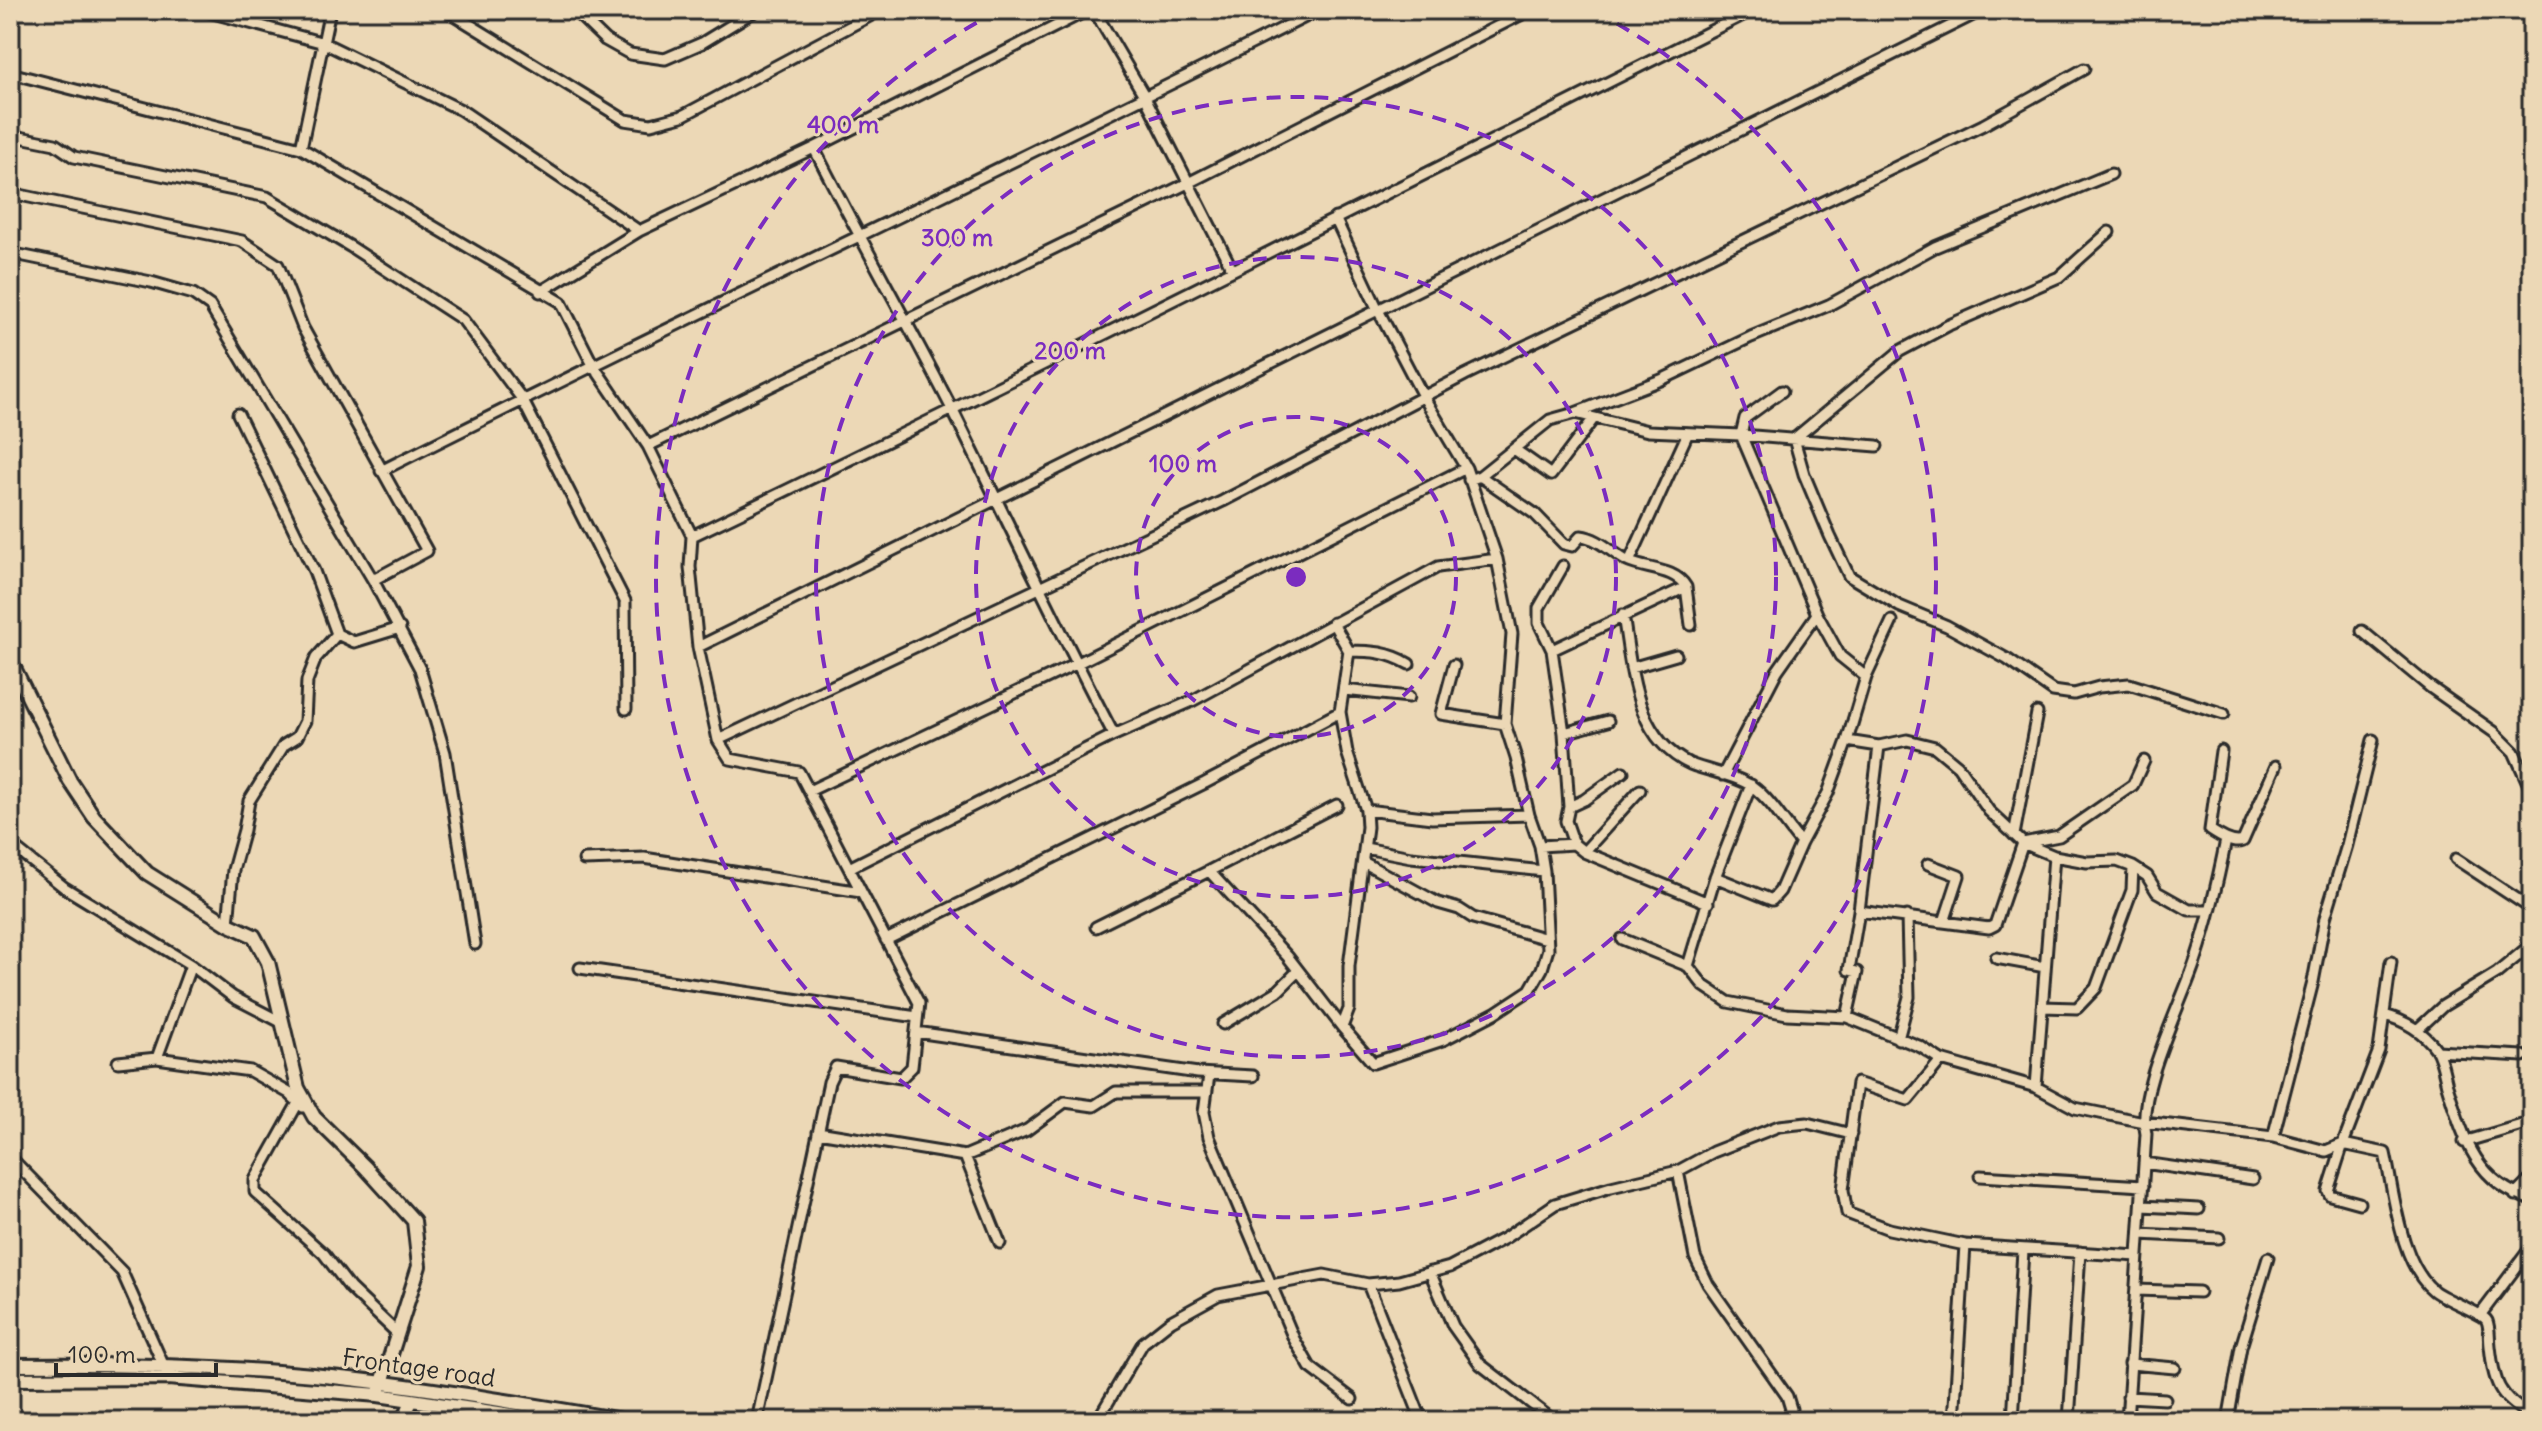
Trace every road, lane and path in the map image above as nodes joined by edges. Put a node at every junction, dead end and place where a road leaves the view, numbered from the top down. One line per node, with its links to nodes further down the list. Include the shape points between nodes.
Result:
1 (202, 10): 13 (street)
2 (330, 10): 13 (street)
3 (446, 10): 6 (street, via 625,120 651,124 682,116)
4 (574, 10): 5 (street, via 605,40 630,54 665,59)
5 (756, 10)
6 (881, 10)
7 (1088, 10): 20 (street)
8 (1094, 10): 16 (street)
9 (1319, 10): 16 (street)
10 (1530, 10): 23 (street)
11 (1753, 10): 25 (street)
12 (1983, 10): 32 (street)
13 (324, 43): 19 (street); 26 (street, via 461,110)
14 (2084, 69): 36 (street, via 1983,125)
15 (10, 73): 19 (street)
16 (1145, 97): 23 (street); 28 (street)
17 (10, 135): 37 (street, via 55,144 74,157 267,197 463,320)
18 (2532, 140): 21 (street)
19 (301, 148): 31 (street)
20 (814, 148): 26 (street); 28 (street)
21 (2532, 167)
22 (2111, 174): 39 (street, via 1935,247 1829,305)
23 (1190, 182): 30 (street); 33 (street)
24 (10, 193): 49 (street, via 242,241 278,265 303,328)
25 (1335, 218): 30 (street); 32 (street)
26 (639, 231): 31 (street)
27 (2109, 232): 44 (street, via 2059,277 1900,351)
28 (858, 236): 33 (street); 34 (street)
29 (10, 253): 57 (street, via 151,282 193,294 210,306)
30 (1232, 269): 38 (street)
31 (540, 292): 34 (street, via 561,302)
32 (1378, 310): 36 (street); 52 (street)
33 (905, 321): 38 (street); 45 (street)
34 (593, 365): 37 (street); 45 (street)
35 (1782, 391): 43 (street, via 1745,418)
36 (1423, 396): 48 (street); 59 (street)
37 (522, 399): 49 (street); 80 (street, via 625,601)
38 (953, 411): 52 (street); 53 (street)
39 (1575, 413): 41 (street); 47 (street, via 1550,420)
40 (238, 414): 67 (street, via 314,571)
41 (1594, 418): 42 (street); 47 (street, via 1551,475)
42 (1687, 435): 43 (street); 55 (street)
43 (1741, 435): 44 (street); 60 (street)
44 (1794, 439): 46 (street); 83 (street, via 1849,576 2007,659 2053,691 2074,694 2129,684)
45 (648, 446): 53 (street)
46 (1877, 446)
47 (1514, 449): 50 (street)
48 (1466, 468): 51 (street); 73 (street)
49 (381, 471): 57 (street, via 427,551)
50 (1480, 476): 51 (street); 55 (street, via 1535,514 1564,544 1572,546 1581,536 1590,537)
51 (1469, 480): 54 (street)
52 (997, 501): 59 (street); 68 (street)
53 (692, 536): 68 (street)
54 (1497, 559): 63 (street, via 1438,567); 85 (street, via 1512,634)
55 (1629, 562): 58 (street, via 1678,577)
56 (1563, 566): 69 (street, via 1539,608 1539,623)
57 (373, 580): 65 (street)
58 (1686, 587): 61 (street); 64 (street)
59 (1041, 589): 73 (street); 88 (street)
60 (1817, 614): 77 (street, via 1840,656); 96 (street, via 1777,671)
61 (1623, 615): 69 (street); 76 (street)
62 (1892, 621): 77 (street)
63 (1333, 623): 70 (street); 87 (street, via 1206,694)
64 (1691, 625)
65 (400, 628): 67 (street, via 354,642); 136 (street, via 420,669 445,753)
66 (2362, 631): 100 (street, via 2494,732 2514,752)
67 (337, 634): 131 (street, via 316,658 307,681 305,721 297,737 284,745 249,801 233,870)
68 (698, 647): 88 (street)
69 (1552, 650): 86 (street)
70 (1349, 651): 74 (street, via 1373,651); 78 (street)
71 (1676, 655): 76 (street)
72 (10, 660): 131 (main road, via 70,781 94,817 147,873)
73 (1076, 664): 87 (street); 99 (street)
74 (1409, 664)
75 (1454, 665): 85 (street, via 1441,714)
76 (1631, 668): 96 (street, via 1657,740 1679,759)
77 (1866, 677): 90 (street)
78 (1344, 690): 79 (street); 81 (street)
79 (1409, 697)
80 (626, 709)
81 (1340, 712): 103 (street); 135 (street)
82 (2037, 713): 105 (street)
83 (2224, 714)
84 (1608, 721): 86 (street)
85 (1505, 724): 104 (street)
86 (1564, 733): 102 (street)
87 (1114, 735): 120 (street)
88 (718, 740): 99 (street, via 730,759 799,772)
89 (2373, 740): 170 (street)
90 (1847, 741): 91 (street); 107 (street, via 1828,793)
91 (1879, 746): 105 (street, via 1907,740 1935,747 1958,766 1989,811); 128 (street)
92 (2221, 751): 106 (street, via 2210,828)
93 (2144, 761): 108 (street, via 2133,785 2059,836)
94 (2276, 766): 106 (street, via 2243,841)
95 (1623, 772): 102 (street)
96 (1723, 775): 97 (street)
97 (1751, 785): 107 (street); 123 (street)
98 (1640, 790): 113 (street)
99 (809, 791): 120 (street)
100 (2532, 792)
101 (1337, 805): 121 (street)
102 (1569, 807): 110 (street, via 1566,821)
103 (1366, 810): 104 (street, via 1432,818); 112 (street)
104 (1529, 815): 111 (street)
105 (2014, 835): 108 (street)
106 (2226, 840): 127 (street)
107 (1801, 843): 123 (street, via 1772,900)
108 (2023, 843): 114 (street); 130 (street, via 1993,927)
109 (10, 844): 140 (street, via 65,888)
110 (1574, 844): 111 (street); 113 (street)
111 (1540, 846): 122 (street)
112 (1365, 848): 117 (street); 122 (street)
113 (1584, 852): 125 (street)
114 (2054, 856): 119 (street); 142 (street)
115 (2456, 859): 126 (street)
116 (584, 860): 124 (street, via 644,858)
117 (1363, 862): 133 (street, via 1473,918); 151 (street, via 1349,966 1349,1009)
118 (1928, 864): 130 (street, via 1959,876)
119 (2133, 867): 127 (street, via 2157,892 2189,910); 145 (street, via 2132,890 2096,988 2077,1008)
120 (849, 868): 124 (street)
121 (1209, 871): 132 (street); 144 (street)
122 (1544, 871): 133 (street)
123 (1715, 877): 125 (street)
124 (861, 892): 135 (street)
125 (1708, 903): 141 (street)
126 (2532, 909)
127 (2210, 910): 166 (street, via 2151,1080)
128 (1859, 911): 129 (street); 148 (street, via 1849,970 1857,972)
129 (1907, 916): 130 (street); 154 (street, via 1909,997)
130 (1944, 922)
131 (228, 924): 149 (main road, via 254,936 268,962)
132 (1096, 927)
133 (1547, 939): 151 (street, via 1542,969 1530,990 1443,1040 1373,1063)
134 (1622, 939): 141 (street)
135 (886, 940): 147 (street, via 919,1003)
136 (475, 944)
137 (2532, 944): 152 (street)
138 (1996, 958): 142 (street)
139 (2391, 962): 146 (street)
140 (191, 965): 149 (street, via 233,997); 157 (street)
141 (1688, 966): 148 (street, via 1704,986 1728,1002 1787,1014)
142 (2045, 967): 145 (street)
143 (580, 968): 147 (street)
144 (1298, 971): 150 (street, via 1278,991); 151 (street)
145 (2042, 1007): 162 (street)
146 (2384, 1015): 152 (street); 172 (street, via 2379,1050)
147 (917, 1017): 153 (street)
148 (1847, 1017): 154 (street)
149 (281, 1022): 165 (main road, via 298,1088)
150 (1223, 1024)
151 (1342, 1027)
152 (2417, 1030): 155 (street)
153 (916, 1032): 160 (street); 168 (street, via 912,1067 901,1078 836,1067)
154 (1898, 1039): 158 (street)
155 (2437, 1051): 156 (street); 171 (street)
156 (2523, 1056)
157 (157, 1058): 159 (street); 164 (street, via 250,1071)
158 (1941, 1060): 162 (street); 169 (street, via 1908,1100 1857,1083)
159 (118, 1062)
160 (1209, 1075): 161 (street); 163 (street)
161 (1253, 1076)
162 (2036, 1087): 166 (street, via 2075,1108)
163 (1205, 1092): 173 (street, via 1116,1092 1094,1106 1065,1102 1027,1130); 196 (street, via 1209,1137)
164 (298, 1103): 165 (street); 201 (street, via 255,1180 255,1192 324,1254)
165 (314, 1117): 201 (main road, via 414,1221 419,1266)
166 (2144, 1122): 170 (street); 175 (street)
167 (2532, 1122): 171 (street)
168 (818, 1132): 173 (street); 216 (street)
169 (1851, 1134): 176 (street, via 1807,1123 1779,1126); 189 (street, via 1843,1190 1847,1213 1889,1229)
170 (2273, 1137): 172 (street, via 2326,1151)
171 (2464, 1142): 181 (street, via 2489,1175)
172 (2343, 1144): 183 (street, via 2328,1193); 200 (street, via 2385,1153 2416,1272 2433,1290)
173 (965, 1156): 188 (street)
174 (10, 1157): 205 (street, via 122,1272)
175 (2144, 1163): 179 (street); 180 (street)
176 (1678, 1171): 195 (street, via 1555,1204 1505,1238); 220 (street, via 1695,1257 1708,1284 1787,1396 1791,1409)
177 (1980, 1176): 180 (street)
178 (2532, 1178): 181 (street)
179 (2253, 1179)
180 (2143, 1186): 184 (street)
181 (2515, 1195): 182 (street)
182 (2532, 1200)
183 (2359, 1203)
184 (2142, 1206): 185 (street); 186 (street)
185 (2199, 1209)
186 (2140, 1234): 187 (street); 193 (street)
187 (2219, 1238)
188 (1000, 1243)
189 (1965, 1245): 191 (street); 221 (street)
190 (2532, 1246): 200 (street)
191 (2023, 1250): 192 (street); 222 (street)
192 (2080, 1252): 193 (street); 223 (street)
193 (2138, 1256): 198 (street)
194 (2268, 1258): 225 (street, via 2241,1347)
195 (1430, 1272): 197 (street); 219 (street, via 1453,1326 1480,1364)
196 (1273, 1284): 197 (street, via 1324,1275); 209 (street, via 1310,1367); 217 (street, via 1218,1295 1171,1321 1143,1343)
197 (1368, 1284): 218 (street)
198 (2136, 1290): 199 (street); 202 (street)
199 (2199, 1292)
200 (2481, 1314): 212 (street, via 2487,1321 2502,1396)
201 (396, 1332): 207 (main road)
202 (2130, 1364): 204 (street); 208 (street)
203 (10, 1365): 205 (main road, Frontage road)
204 (2175, 1368)
205 (166, 1372): 206 (main road); 207 (main road, Frontage road, via 281,1372)
206 (10, 1379)
207 (379, 1389): 211 (main road); 215 (main road, Frontage road)
208 (2128, 1397): 210 (street); 224 (street)
209 (1352, 1399)
210 (2165, 1399)
211 (412, 1400): 213 (street); 214 (main road)
212 (2532, 1416)
213 (403, 1421)
214 (553, 1421)
215 (628, 1421)
216 (757, 1421)
217 (1097, 1421)
218 (1422, 1421)
219 (1554, 1421)
220 (1780, 1421)
221 (1954, 1421)
222 (2013, 1421)
223 (2069, 1421)
224 (2127, 1421)
225 (2228, 1421)

